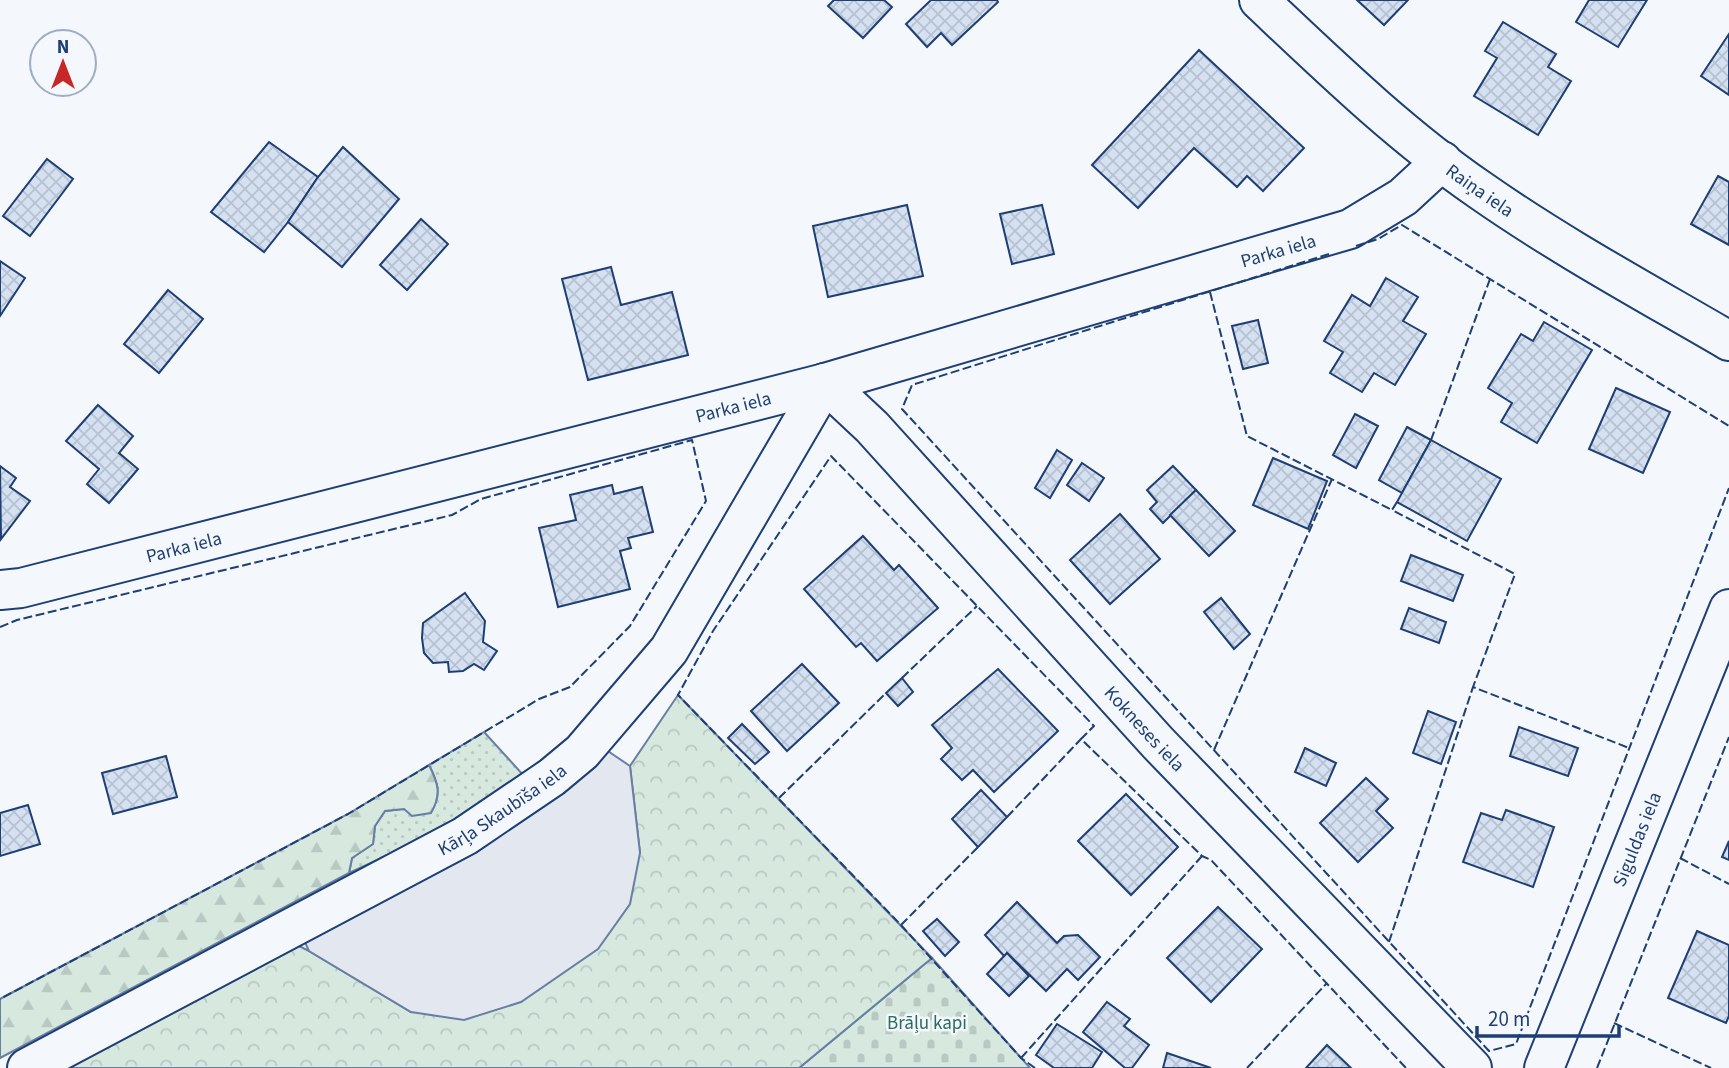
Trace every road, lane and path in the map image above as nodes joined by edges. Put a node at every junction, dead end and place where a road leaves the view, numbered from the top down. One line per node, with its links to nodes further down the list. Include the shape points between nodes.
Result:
1 (1259, 0): 2 (street, Raiņa iela)
2 (1442, 161): 3 (street, Raiņa iela, via 1559,244); 4 (street, Parka iela, via 1403,197 1350,229)
3 (1729, 341)
4 (825, 383): 5 (street, Parka iela); 7 (street, Kārļa Skaubīša iela, via 669,650 582,752 465,836); 8 (street, Kokneses iela, via 872,427 1158,743)
5 (0, 590)
6 (1729, 609): 9 (street, Siguldas iela)
7 (27, 1068)
8 (1472, 1068)
9 (1544, 1068)

